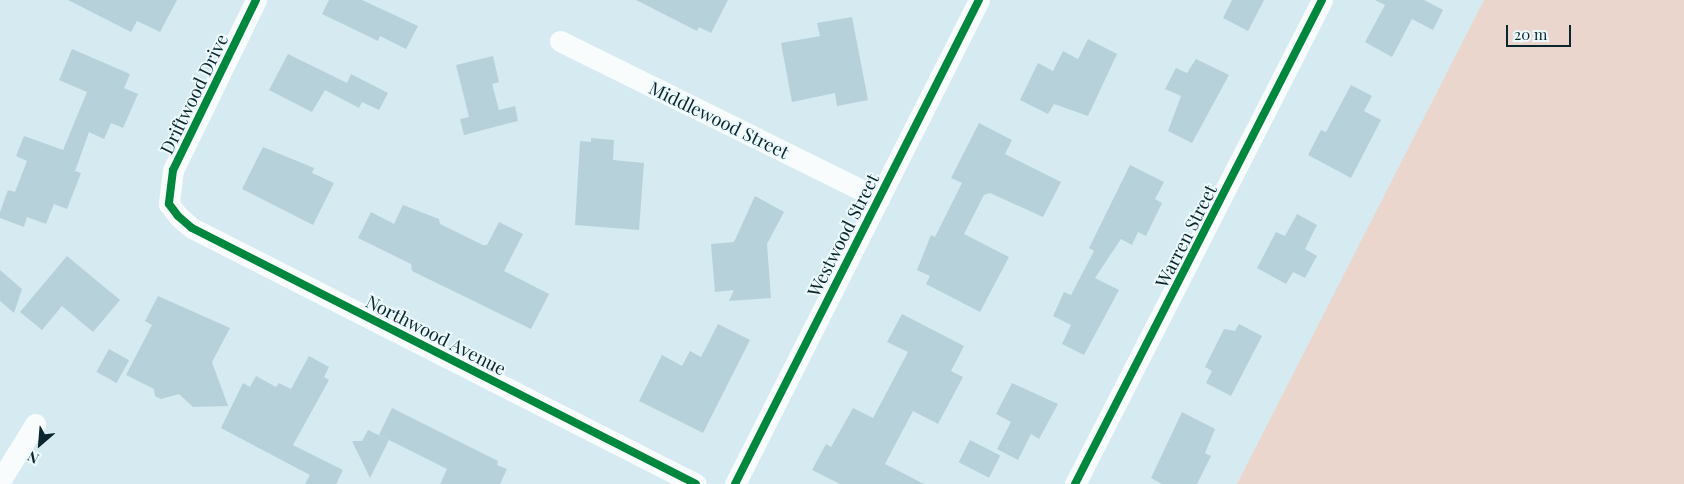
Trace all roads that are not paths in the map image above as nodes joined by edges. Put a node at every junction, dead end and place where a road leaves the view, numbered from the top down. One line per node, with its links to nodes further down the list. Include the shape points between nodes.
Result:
1 (256, 0): 6 (street, Driftwood Drive, via 174,170)
2 (979, 0): 5 (street, Westwood Street)
3 (1322, 0): 11 (street, Warren Street)
4 (560, 41): 5 (street, Middlewood Street)
5 (879, 198): 10 (street, Westwood Street)
6 (169, 204): 9 (street, Northwood Avenue, via 192,228)
7 (35, 424): 8 (street)
8 (0, 482)
9 (696, 484)
10 (734, 484)
11 (1075, 484)

